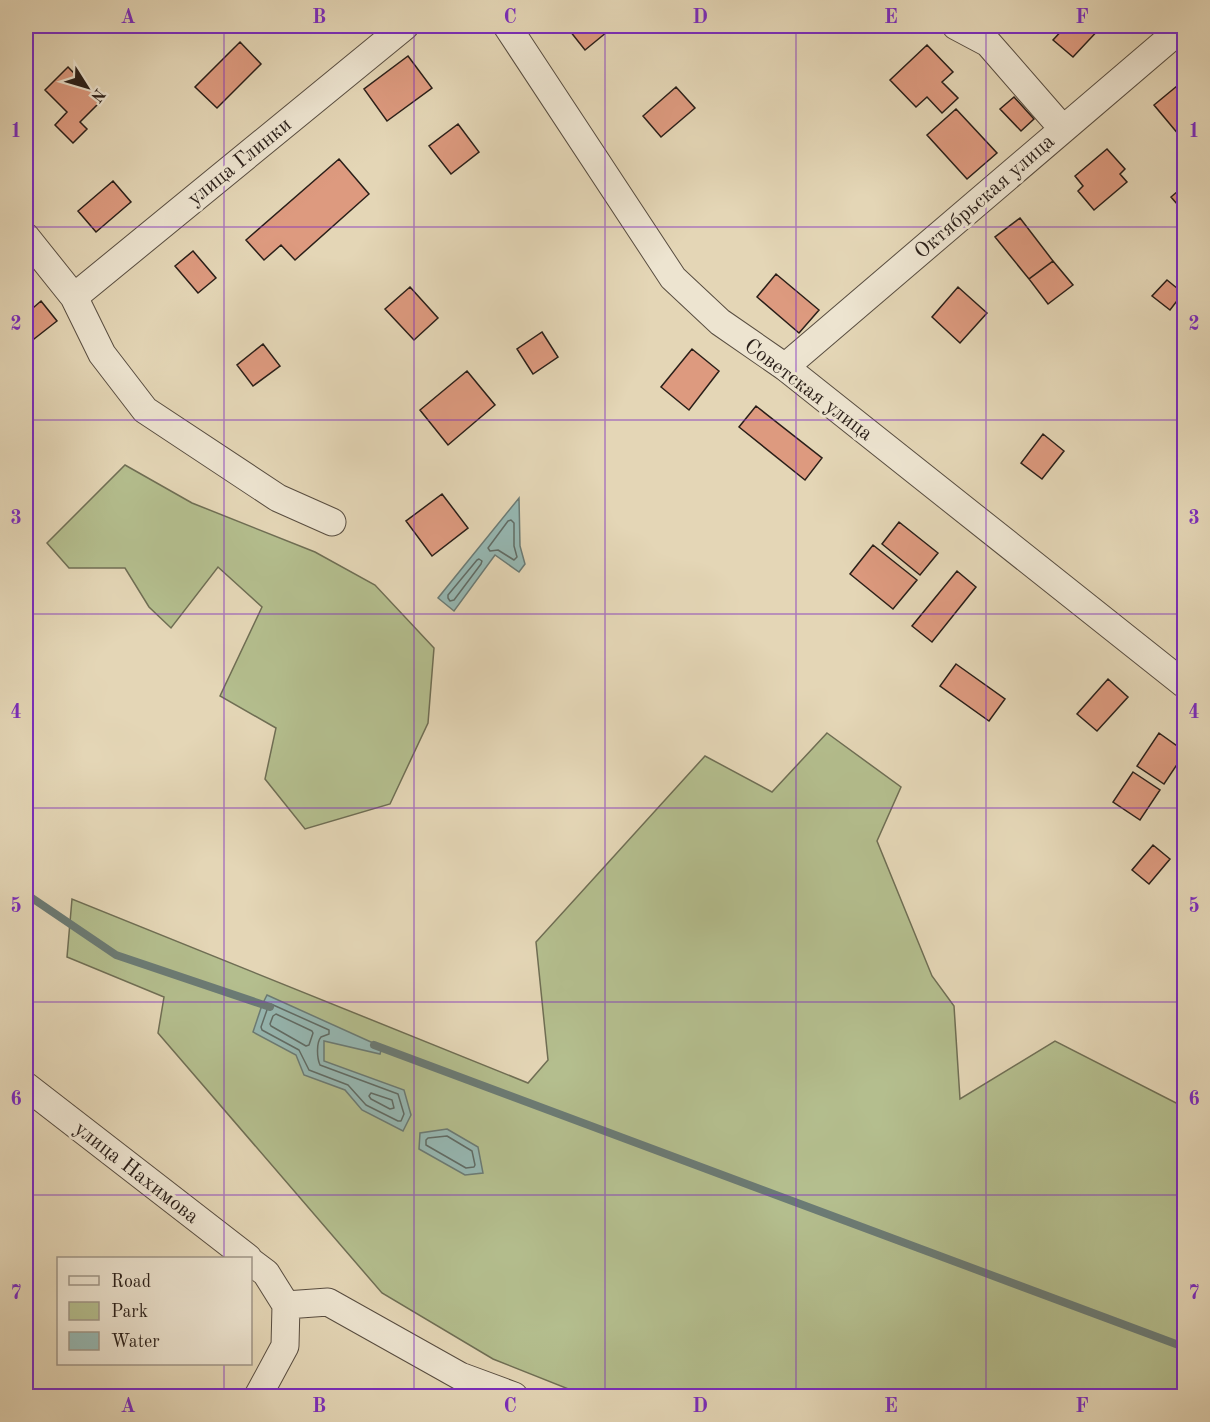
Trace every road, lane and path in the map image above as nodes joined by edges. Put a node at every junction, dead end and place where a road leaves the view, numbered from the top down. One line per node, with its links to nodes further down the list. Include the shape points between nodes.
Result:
1 (405, 26): 7 (street, улица Глинки)
2 (507, 26): 8 (street, Советская улица, via 673,278 720,322)
3 (956, 26): 5 (street, via 988,43)
4 (1185, 26): 5 (street, Октябрьская улица)
5 (1063, 129): 8 (street, Октябрьская улица)
6 (26, 237): 7 (street)
7 (74, 297): 9 (street, via 102,354 145,410 278,498)
8 (785, 368): 10 (street, Советская улица)
9 (332, 522)
10 (1185, 684)
11 (26, 1086): 12 (street, улица Нахимова)
12 (245, 1257)
13 (252, 1262): 14 (street, улица Нахимова, via 266,1273)
14 (286, 1305): 15 (street, via 328,1302); 16 (street, via 285,1346)
15 (455, 1386): 17 (street)
16 (258, 1396)
17 (514, 1396)

